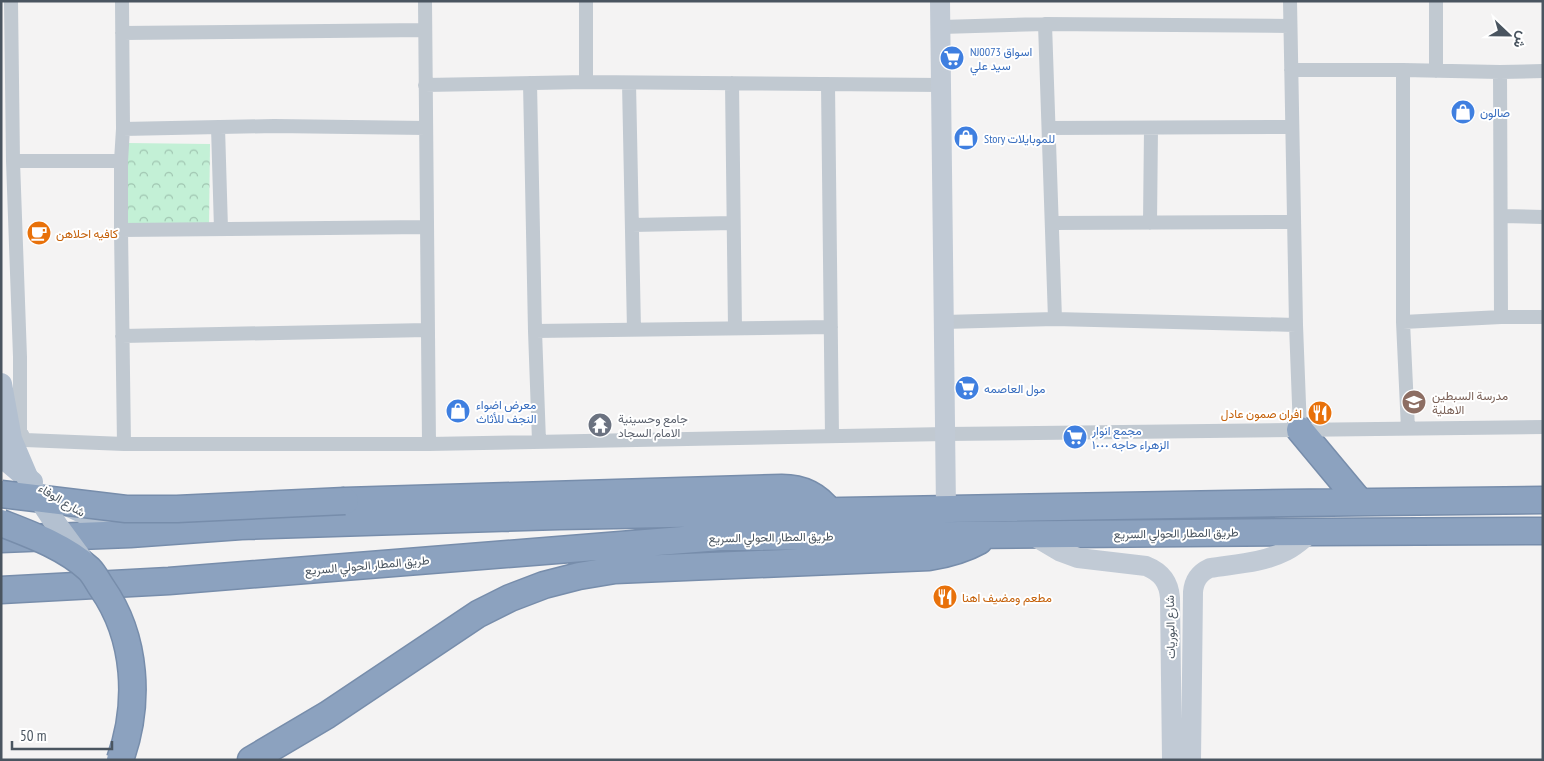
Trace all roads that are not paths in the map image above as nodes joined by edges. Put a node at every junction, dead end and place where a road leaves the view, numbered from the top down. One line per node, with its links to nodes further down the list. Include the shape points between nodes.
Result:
1 (11, 1): 31 (street)
2 (122, 1): 12 (street)
3 (425, 1): 11 (street)
4 (586, 1): 18 (street)
5 (940, 1): 10 (street)
6 (1290, 1): 9 (street)
7 (1436, 1): 15 (street)
8 (1045, 24): 9 (street); 10 (street); 28 (street)
9 (1290, 26): 13 (street)
10 (941, 27): 24 (street)
11 (425, 30): 12 (street); 22 (street)
12 (122, 33): 30 (street)
13 (1291, 70): 14 (street); 26 (street)
14 (1403, 70): 15 (street); 47 (street)
15 (1436, 71): 17 (street)
16 (1543, 71): 17 (street)
17 (1500, 72): 33 (street)
18 (586, 82): 19 (street); 20 (street)
19 (530, 83): 22 (street); 53 (street)
20 (629, 83): 21 (street); 39 (street)
21 (732, 83): 23 (street); 36 (street)
22 (425, 84): 27 (street)
23 (828, 84): 24 (street); 49 (street)
24 (941, 85): 46 (street)
25 (218, 127): 27 (street); 30 (street); 41 (street)
26 (1292, 127): 29 (street); 35 (street)
27 (426, 128): 40 (street)
28 (1049, 128): 29 (street); 37 (street)
29 (1152, 128): 38 (street)
30 (123, 129): 32 (street)
31 (13, 161): 32 (street); 62 (street, via 20,431 25,440)
32 (121, 161): 42 (street)
33 (1501, 216): 34 (street); 43 (street)
34 (1543, 217)
35 (1294, 222): 38 (street); 48 (street)
36 (733, 223): 39 (street); 50 (street)
37 (1052, 223): 38 (street); 45 (street)
38 (1150, 223)
39 (632, 225): 52 (street)
40 (426, 227): 41 (street); 51 (street)
41 (220, 229): 42 (street)
42 (121, 230): 54 (street)
43 (1501, 317): 44 (street); 47 (street)
44 (1543, 317)
45 (1055, 319): 46 (street); 48 (street)
46 (944, 322): 59 (street)
47 (1403, 322): 56 (street)
48 (1296, 325): 58 (street)
49 (831, 327): 50 (street); 60 (street)
50 (734, 328): 52 (street)
51 (427, 330): 54 (street); 63 (street)
52 (634, 330): 53 (street)
53 (535, 331): 61 (street)
54 (122, 336): 62 (street)
55 (1, 384): 77 (main road, bridge, via 11,439 31,486)
56 (1408, 428): 57 (street); 58 (street)
57 (1543, 428)
58 (1300, 430): 59 (street); 67 (highway)
59 (946, 434): 60 (street); 68 (street)
60 (832, 436): 61 (street)
61 (539, 441): 63 (street)
62 (124, 444): 63 (street)
63 (429, 444)
64 (1, 456): 73 (main road, شارع الوفاء, via 38,487 65,504)
65 (1, 494): 69 (highway, bridge, via 126,509 177,509 782,488 808,493)
66 (1543, 500): 67 (highway, طريق المطار الحولي السريع)
67 (1360, 502): 68 (highway, طريق المطار الحولي السريع)
68 (946, 509): 69 (highway, طريق المطار الحولي السريع)
69 (828, 511): 73 (highway, طريق المطار الحولي السريع, via 241,526)
70 (1, 523): 77 (highway, bridge, via 48,542)
71 (1543, 531): 72 (highway, طريق المطار الحولي السريع)
72 (1312, 532): 75 (highway, طريق المطار الحولي السريع); 82 (street, شارع البوريات, via 1275,556 1210,568 1196,580 1193,592)
73 (130, 534): 76 (highway, طريق المطار الحولي السريع)
74 (988, 535): 75 (highway, طريق المطار الحولي السريع); 78 (highway, طريق المطار الحولي السريع, via 720,537 169,581); 80 (highway, via 963,549 929,557 615,570 544,585 478,614 327,715)
75 (1032, 535): 81 (street, شارع البوريات, via 1059,552 1078,558 1146,566 1154,569 1166,582 1170,598)
76 (1, 539)
77 (90, 570): 79 (highway, bridge, via 118,616 130,658 133,702)
78 (1, 590)
79 (120, 760)
80 (251, 760)
81 (1172, 760)
82 (1191, 760)

